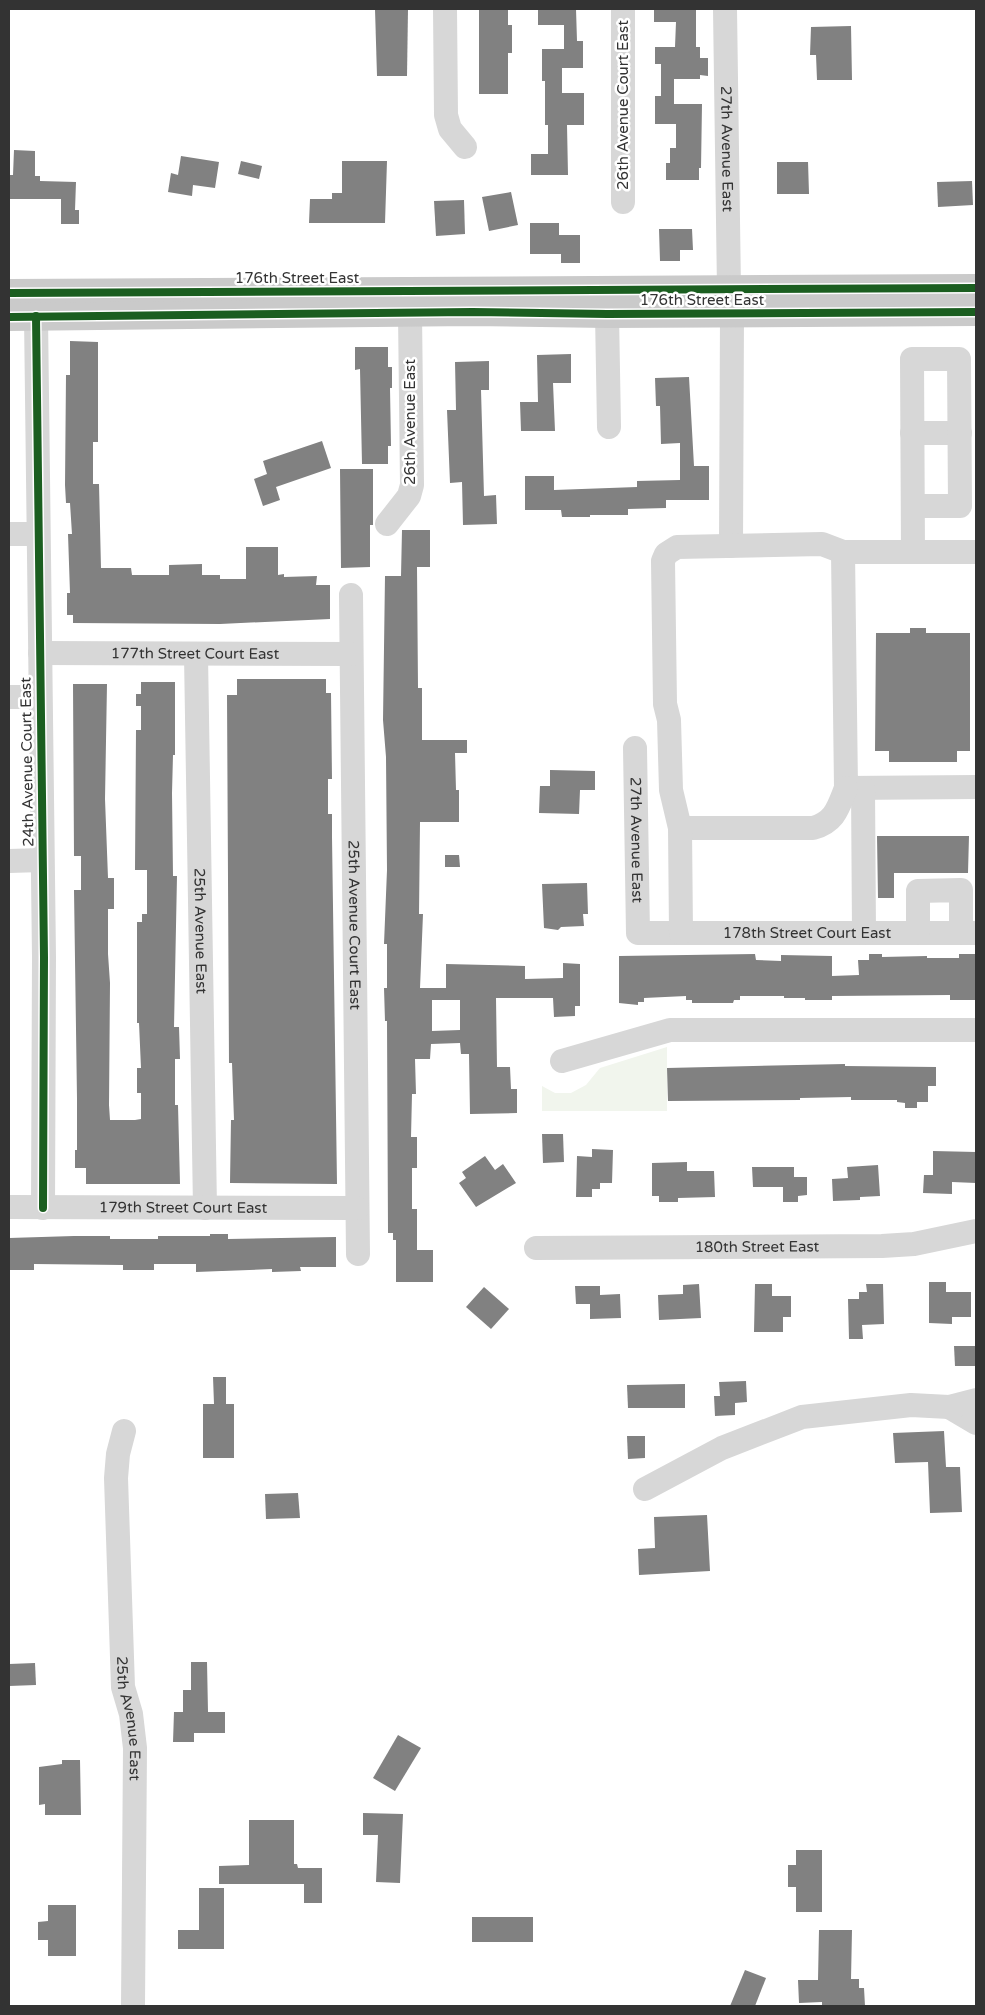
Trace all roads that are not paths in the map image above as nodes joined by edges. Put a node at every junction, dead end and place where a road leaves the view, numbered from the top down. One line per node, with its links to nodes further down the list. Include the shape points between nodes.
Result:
1 (445, 9): 4 (street, via 446,115 450,129)
2 (622, 9): 5 (street, 26th Avenue Court East)
3 (725, 9): 9 (street, 27th Avenue East)
4 (465, 147)
5 (623, 202)
6 (976, 288): 9 (main road, 176th Street East)
7 (513, 291): 8 (main road, 176th Street East); 9 (main road, 176th Street East); 12 (main road, via 501,303 390,302)
8 (9, 293)
9 (730, 302): 11 (main road, 176th Street East); 13 (main road, 176th Street East); 23 (street, 27th Avenue East)
10 (410, 312): 12 (main road, 176th Street East); 13 (main road, 176th Street East); 20 (street, 26th Avenue East, via 412,485 409,496)
11 (976, 312)
12 (383, 313): 14 (main road, 176th Street East)
13 (607, 314): 16 (street)
14 (36, 316): 15 (main road, 176th Street East); 22 (street, 24th Avenue Court East)
15 (9, 317)
16 (609, 427)
17 (912, 433): 18 (street); 18 (street, via 912,359 959,359); 19 (street)
18 (960, 433): 19 (street, via 960,506)
19 (913, 506): 25 (street)
20 (387, 524)
21 (9, 534): 22 (street)
22 (38, 534): 28 (street, 24th Avenue Court East)
23 (732, 546): 24 (street, via 822,544); 36 (street, via 677,547 666,554 663,561 665,704 669,720 672,797)
24 (843, 552): 25 (street); 35 (street)
25 (913, 552): 26 (street)
26 (976, 552)
27 (351, 595): 30 (street, 25th Avenue Court East)
28 (40, 653): 29 (street, 177th Street Court East); 32 (street, 24th Avenue Court East)
29 (196, 654): 30 (street, 177th Street Court East); 48 (street, 25th Avenue East)
30 (351, 654): 49 (street, 25th Avenue Court East)
31 (9, 697): 32 (street)
32 (40, 697): 37 (street, 24th Avenue Court East)
33 (636, 748): 39 (street, 27th Avenue East)
34 (976, 787): 35 (street)
35 (854, 788): 36 (street, via 836,814 823,825 813,828); 41 (street)
36 (680, 828): 40 (street)
37 (42, 860): 38 (street); 47 (street, 24th Avenue Court East)
38 (9, 861)
39 (638, 933): 40 (street, 178th Street Court East)
40 (681, 933): 41 (street, 178th Street Court East)
41 (864, 933): 42 (street, 178th Street Court East)
42 (918, 933): 43 (street, 178th Street Court East); 43 (street, via 918,891 961,890)
43 (969, 933)
44 (976, 1030): 45 (street, via 670,1030)
45 (562, 1061)
46 (9, 1206): 47 (street, 179th Street Court East)
47 (43, 1208): 48 (street, 179th Street Court East)
48 (205, 1208): 49 (street, 179th Street Court East)
49 (357, 1208): 52 (street, 25th Avenue Court East)
50 (976, 1230): 51 (street, 180th Street East, via 914,1244 882,1246)
51 (536, 1248)
52 (358, 1254)
53 (976, 1400): 54 (street)
54 (950, 1407): 55 (street); 57 (street, via 912,1404 802,1417 722,1448)
55 (976, 1423)
56 (124, 1431): 58 (street, 25th Avenue East, via 116,1478 123,1687 136,1748)
57 (645, 1489)
58 (133, 2006)

